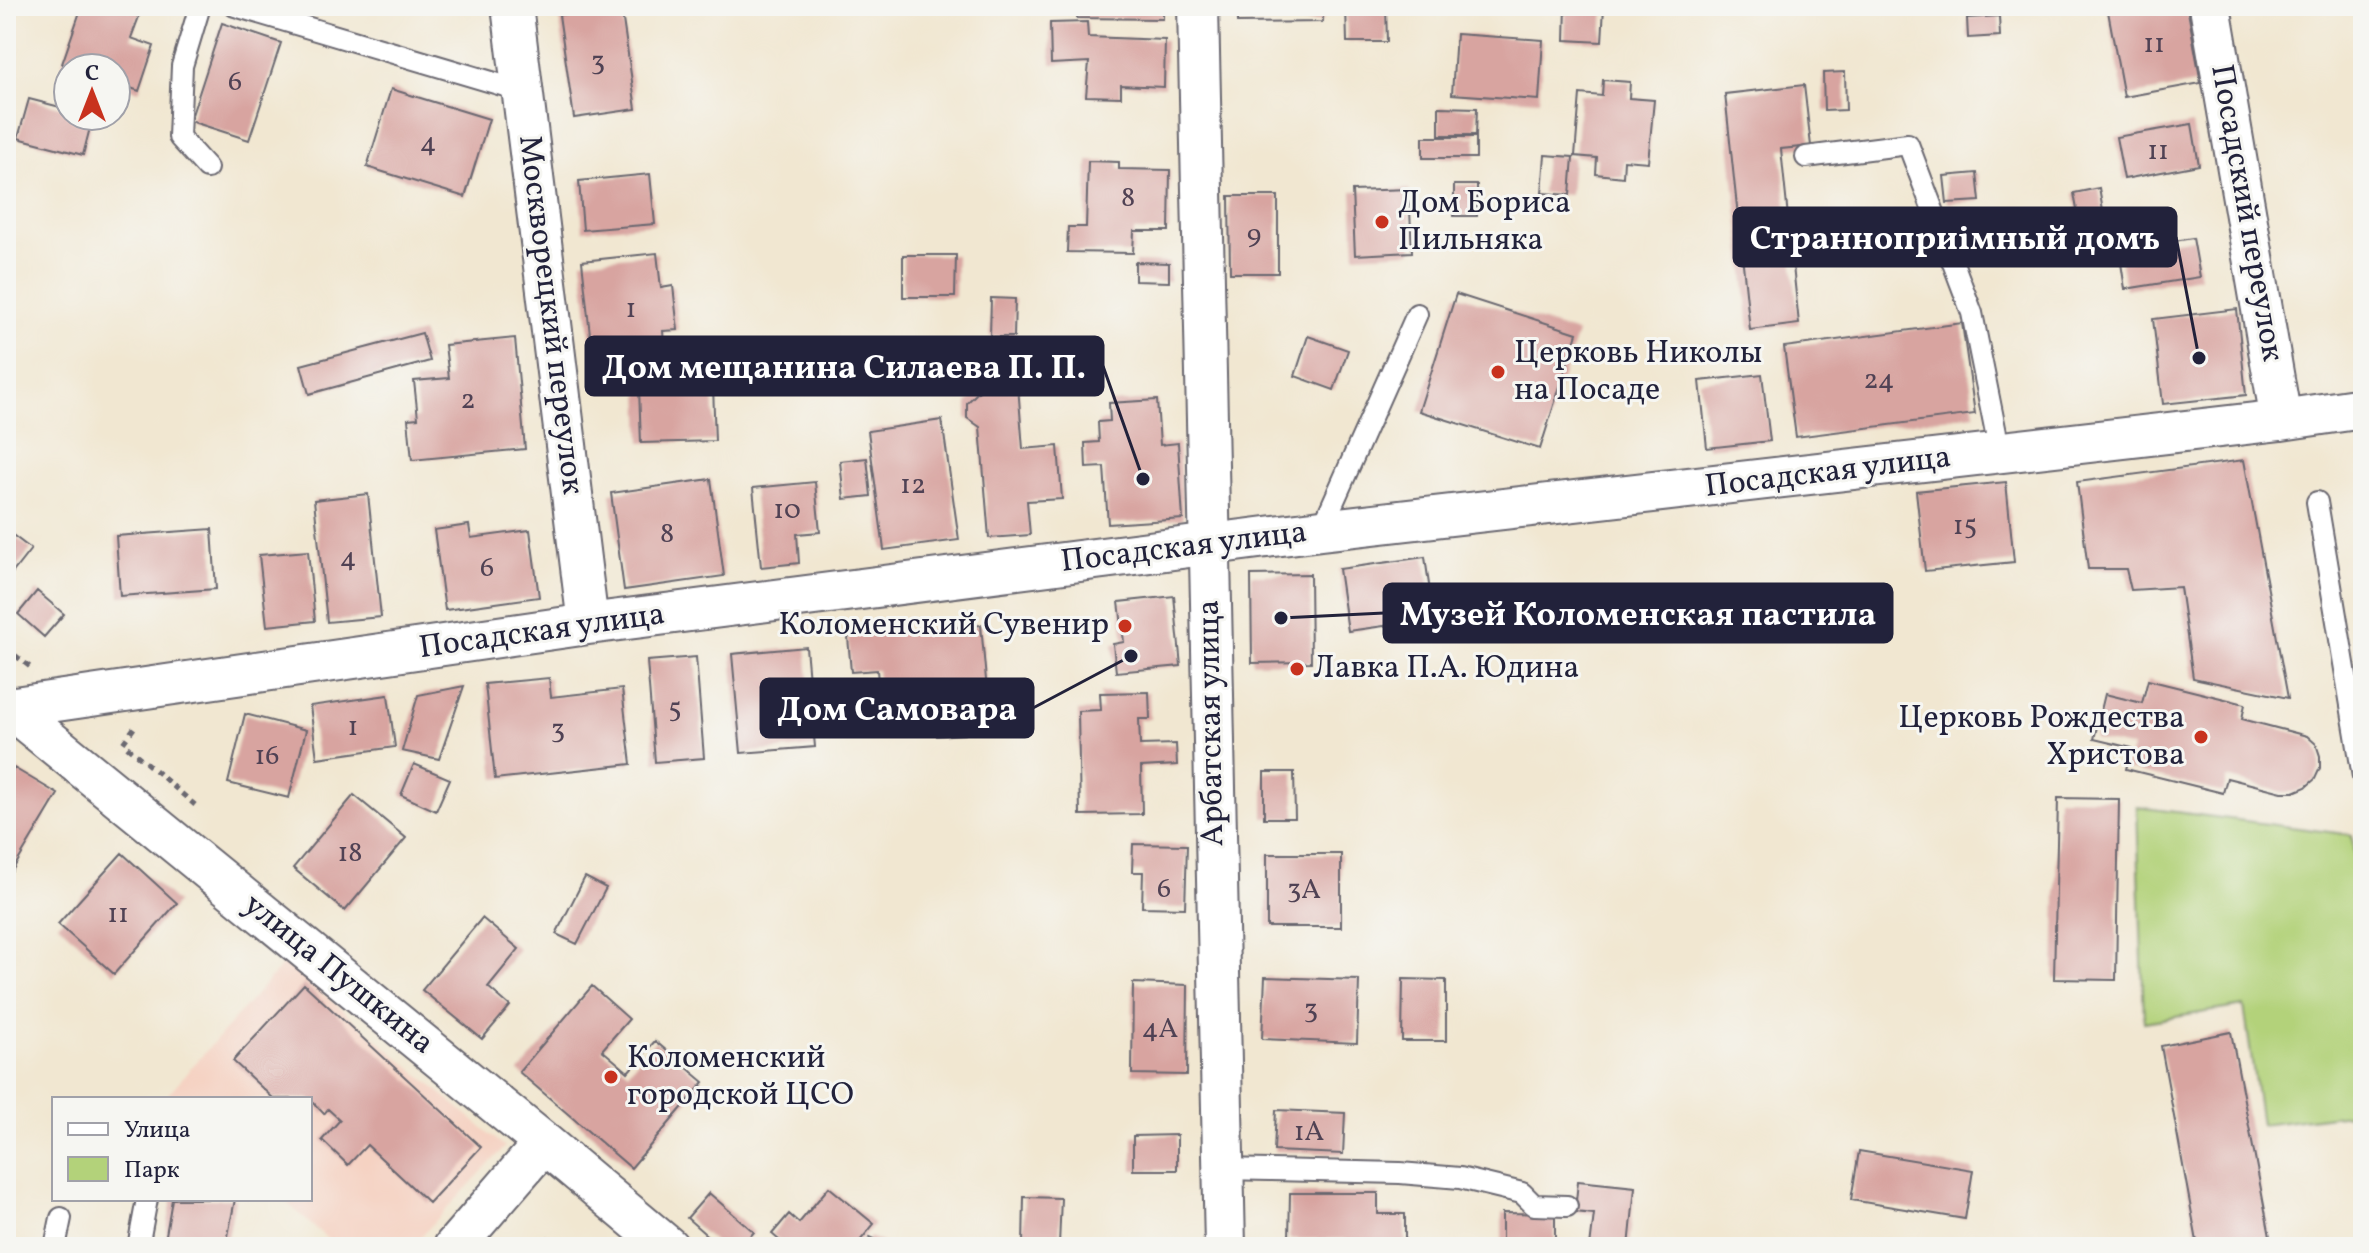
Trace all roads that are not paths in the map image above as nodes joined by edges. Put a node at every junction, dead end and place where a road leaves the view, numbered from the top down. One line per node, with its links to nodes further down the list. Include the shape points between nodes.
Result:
1 (200, 6): 8 (lane, via 182,66 179,137)
2 (235, 6): 6 (lane)
3 (512, 6): 6 (street, Москворецкий переулок)
4 (1198, 6): 15 (street, Арбатская улица)
5 (2210, 6): 11 (street, Посадский переулок)
6 (522, 91): 16 (street, Москворецкий переулок)
7 (1806, 157): 12 (lane, via 1908,144 1972,313)
8 (207, 168)
9 (1417, 314): 14 (lane)
10 (2363, 408): 11 (street, Посадская улица)
11 (2281, 420): 12 (street, Посадская улица)
12 (2000, 453): 14 (street, Посадская улица)
13 (2317, 502): 18 (lane)
14 (1321, 530): 15 (street, Посадская улица)
15 (1208, 545): 16 (street, Посадская улица); 20 (street, Арбатская улица)
16 (588, 624): 17 (street, Посадская улица)
17 (7, 706): 19 (street, улица Пушкина)
18 (2363, 777)
19 (544, 1143): 26 (street); 27 (street, улица Пушкина)
20 (1223, 1169): 22 (lane, via 1460,1178 1522,1193 1534,1205); 28 (street, Арбатская улица)
21 (147, 1201): 25 (lane)
22 (1567, 1206)
23 (61, 1218): 24 (lane)
24 (55, 1247)
25 (138, 1247)
26 (454, 1247)
27 (668, 1247)
28 (1225, 1247)

